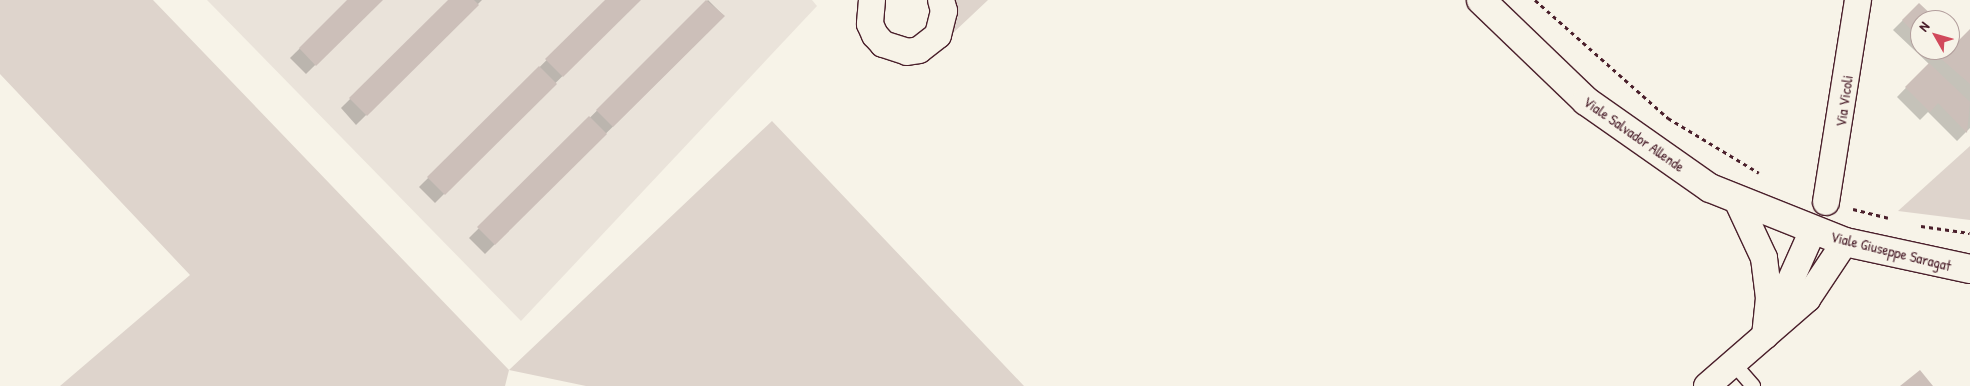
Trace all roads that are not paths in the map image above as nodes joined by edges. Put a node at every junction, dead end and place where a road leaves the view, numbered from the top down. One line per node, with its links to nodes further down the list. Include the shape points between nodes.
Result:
1 (872, 0): 2 (street, via 870,18 875,35 883,44 907,52 924,47 938,34 944,11)
2 (941, 0)
3 (1481, 0): 5 (main road, Viale Salvador Allende, via 1586,101 1710,188)
4 (1858, 0): 6 (street, Via Vicoli)
5 (1737, 200): 7 (main road, Viale Salvador Allende); 10 (street, via 1764,258 1769,298)
6 (1826, 202)
7 (1813, 230): 8 (main road, Viale Giuseppe Saragat); 10 (street)
8 (1845, 242): 9 (main road, Viale Giuseppe Saragat); 10 (street, via 1807,299)
9 (1970, 270)
10 (1765, 336): 11 (street)
11 (1734, 364): 12 (street); 13 (lane)
12 (1707, 386)
13 (1753, 386)

